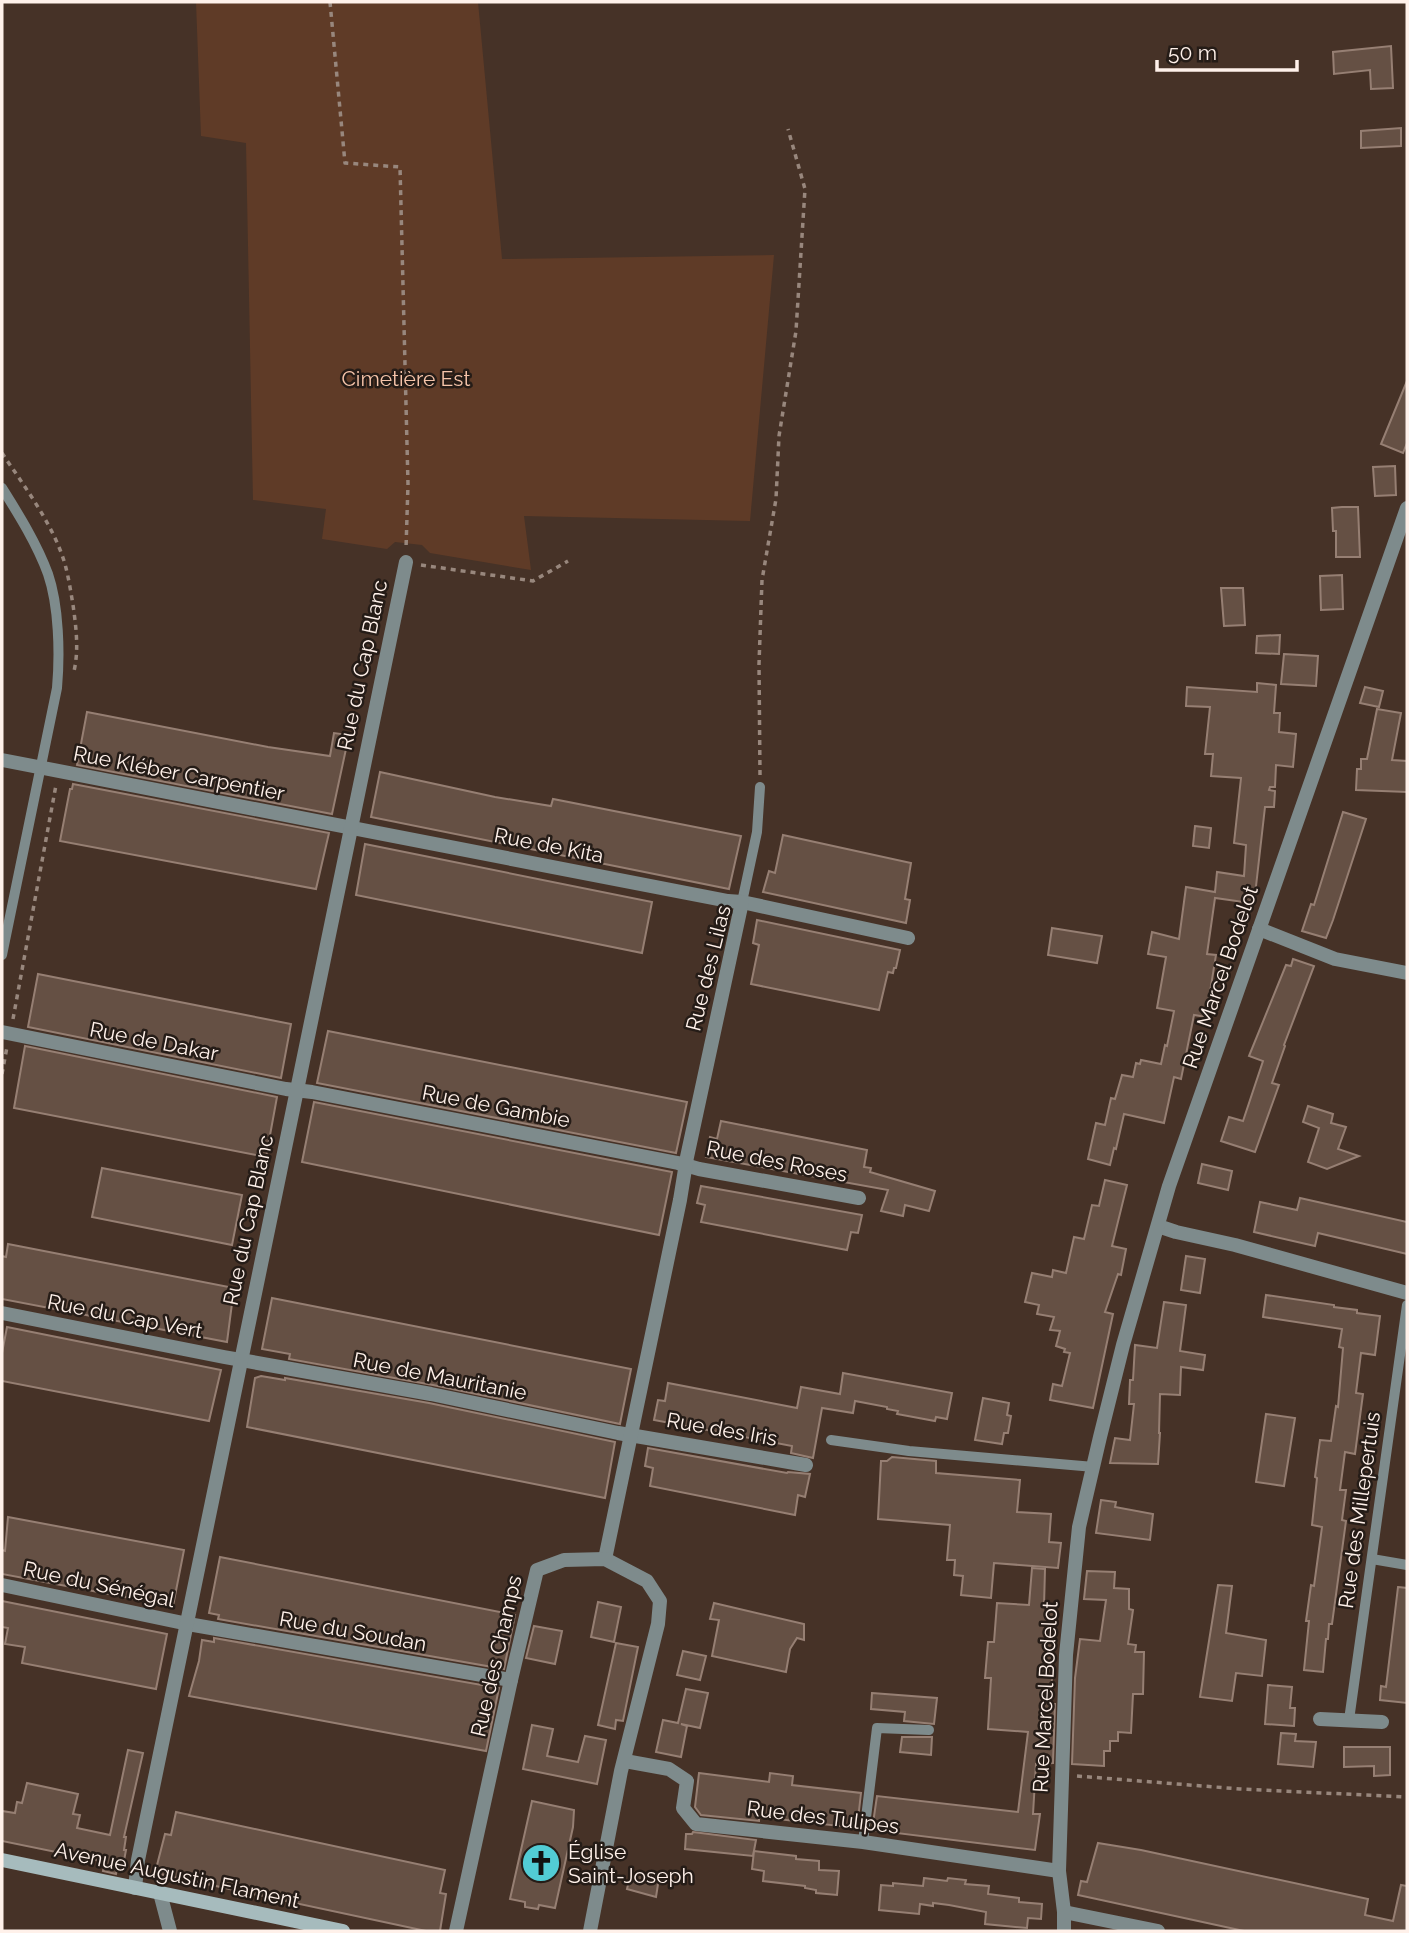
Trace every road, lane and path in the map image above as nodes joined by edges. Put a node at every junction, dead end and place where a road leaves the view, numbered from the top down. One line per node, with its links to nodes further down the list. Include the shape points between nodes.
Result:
1 (330, 2): 6 (path, via 345,163 400,167)
2 (788, 129): 9 (path, via 805,189 796,331 762,580)
3 (2, 488): 8 (lane, via 37,550 54,602 57,688)
4 (1407, 508): 12 (street, Rue Marcel Bodelot)
5 (568, 561): 6 (path, via 533,581)
6 (406, 562): 10 (street, Rue du Cap Blanc)
7 (2, 760): 8 (street, Rue Kléber Carpentier)
8 (40, 767): 10 (street, Rue Kléber Carpentier); 14 (lane)
9 (760, 787): 11 (lane, via 757,832)
10 (349, 828): 11 (street, Rue de Kita); 17 (street, Rue du Cap Blanc)
11 (742, 902): 13 (street, Rue des Lilas); 18 (street, Rue des Lilas)
12 (1259, 929): 15 (street, via 1335,959); 20 (street, Rue Marcel Bodelot)
13 (908, 939)
14 (2, 955)
15 (1407, 973)
16 (2, 1031): 17 (street, Rue de Dakar)
17 (297, 1090): 18 (street, Rue de Gambie); 24 (street, Rue du Cap Blanc)
18 (687, 1165): 19 (street, Rue des Roses); 25 (street, Rue des Lilas)
19 (859, 1198)
20 (1158, 1226): 21 (street); 28 (street, Rue Marcel Bodelot)
21 (1407, 1293)
22 (1407, 1305): 30 (lane, Rue des Millepertuis)
23 (2, 1313): 24 (street, Rue du Cap Vert)
24 (240, 1360): 25 (street, Rue de Mauritanie); 33 (street, Rue du Cap Blanc)
25 (632, 1435): 27 (street, Rue des Iris); 29 (street, Rue des Lilas)
26 (831, 1440): 28 (lane)
27 (806, 1465)
28 (1094, 1467): 40 (street, Rue Marcel Bodelot, via 1075,1557)
29 (605, 1559): 34 (street, Rue des Champs, via 564,1560 537,1570); 39 (street, Rue des Champs, via 647,1581 660,1601)
30 (1372, 1559): 31 (lane); 36 (lane, Rue des Millepertuis)
31 (1407, 1565)
32 (2, 1585): 33 (street, Rue du Sénégal)
33 (188, 1624): 34 (street, Rue du Soudan); 45 (street, Rue du Cap Blanc)
34 (511, 1680): 50 (street, Rue des Champs)
35 (1320, 1719): 36 (street)
36 (1349, 1720): 37 (street)
37 (1382, 1723)
38 (929, 1730): 42 (lane, via 877,1728)
39 (625, 1761): 42 (street, Rue des Tulipes, via 669,1769 687,1781 683,1808 696,1824); 51 (street, Rue des Champs)
40 (1061, 1775): 41 (path); 44 (street, Rue Marcel Bodelot)
41 (1407, 1797)
42 (863, 1842): 44 (street, Rue des Tulipes)
43 (2, 1860): 45 (street, Avenue Augustin Flament)
44 (1059, 1871): 47 (street, Rue Marcel Bodelot)
45 (135, 1888): 46 (street, Avenue Augustin Flament)
46 (160, 1893): 48 (street); 49 (street, Avenue Augustin Flament)
47 (1064, 1912): 52 (street, Rue Marcel Bodelot); 53 (street)
48 (170, 1931)
49 (343, 1931)
50 (456, 1931)
51 (590, 1931)
52 (1064, 1931)
53 (1158, 1931)

